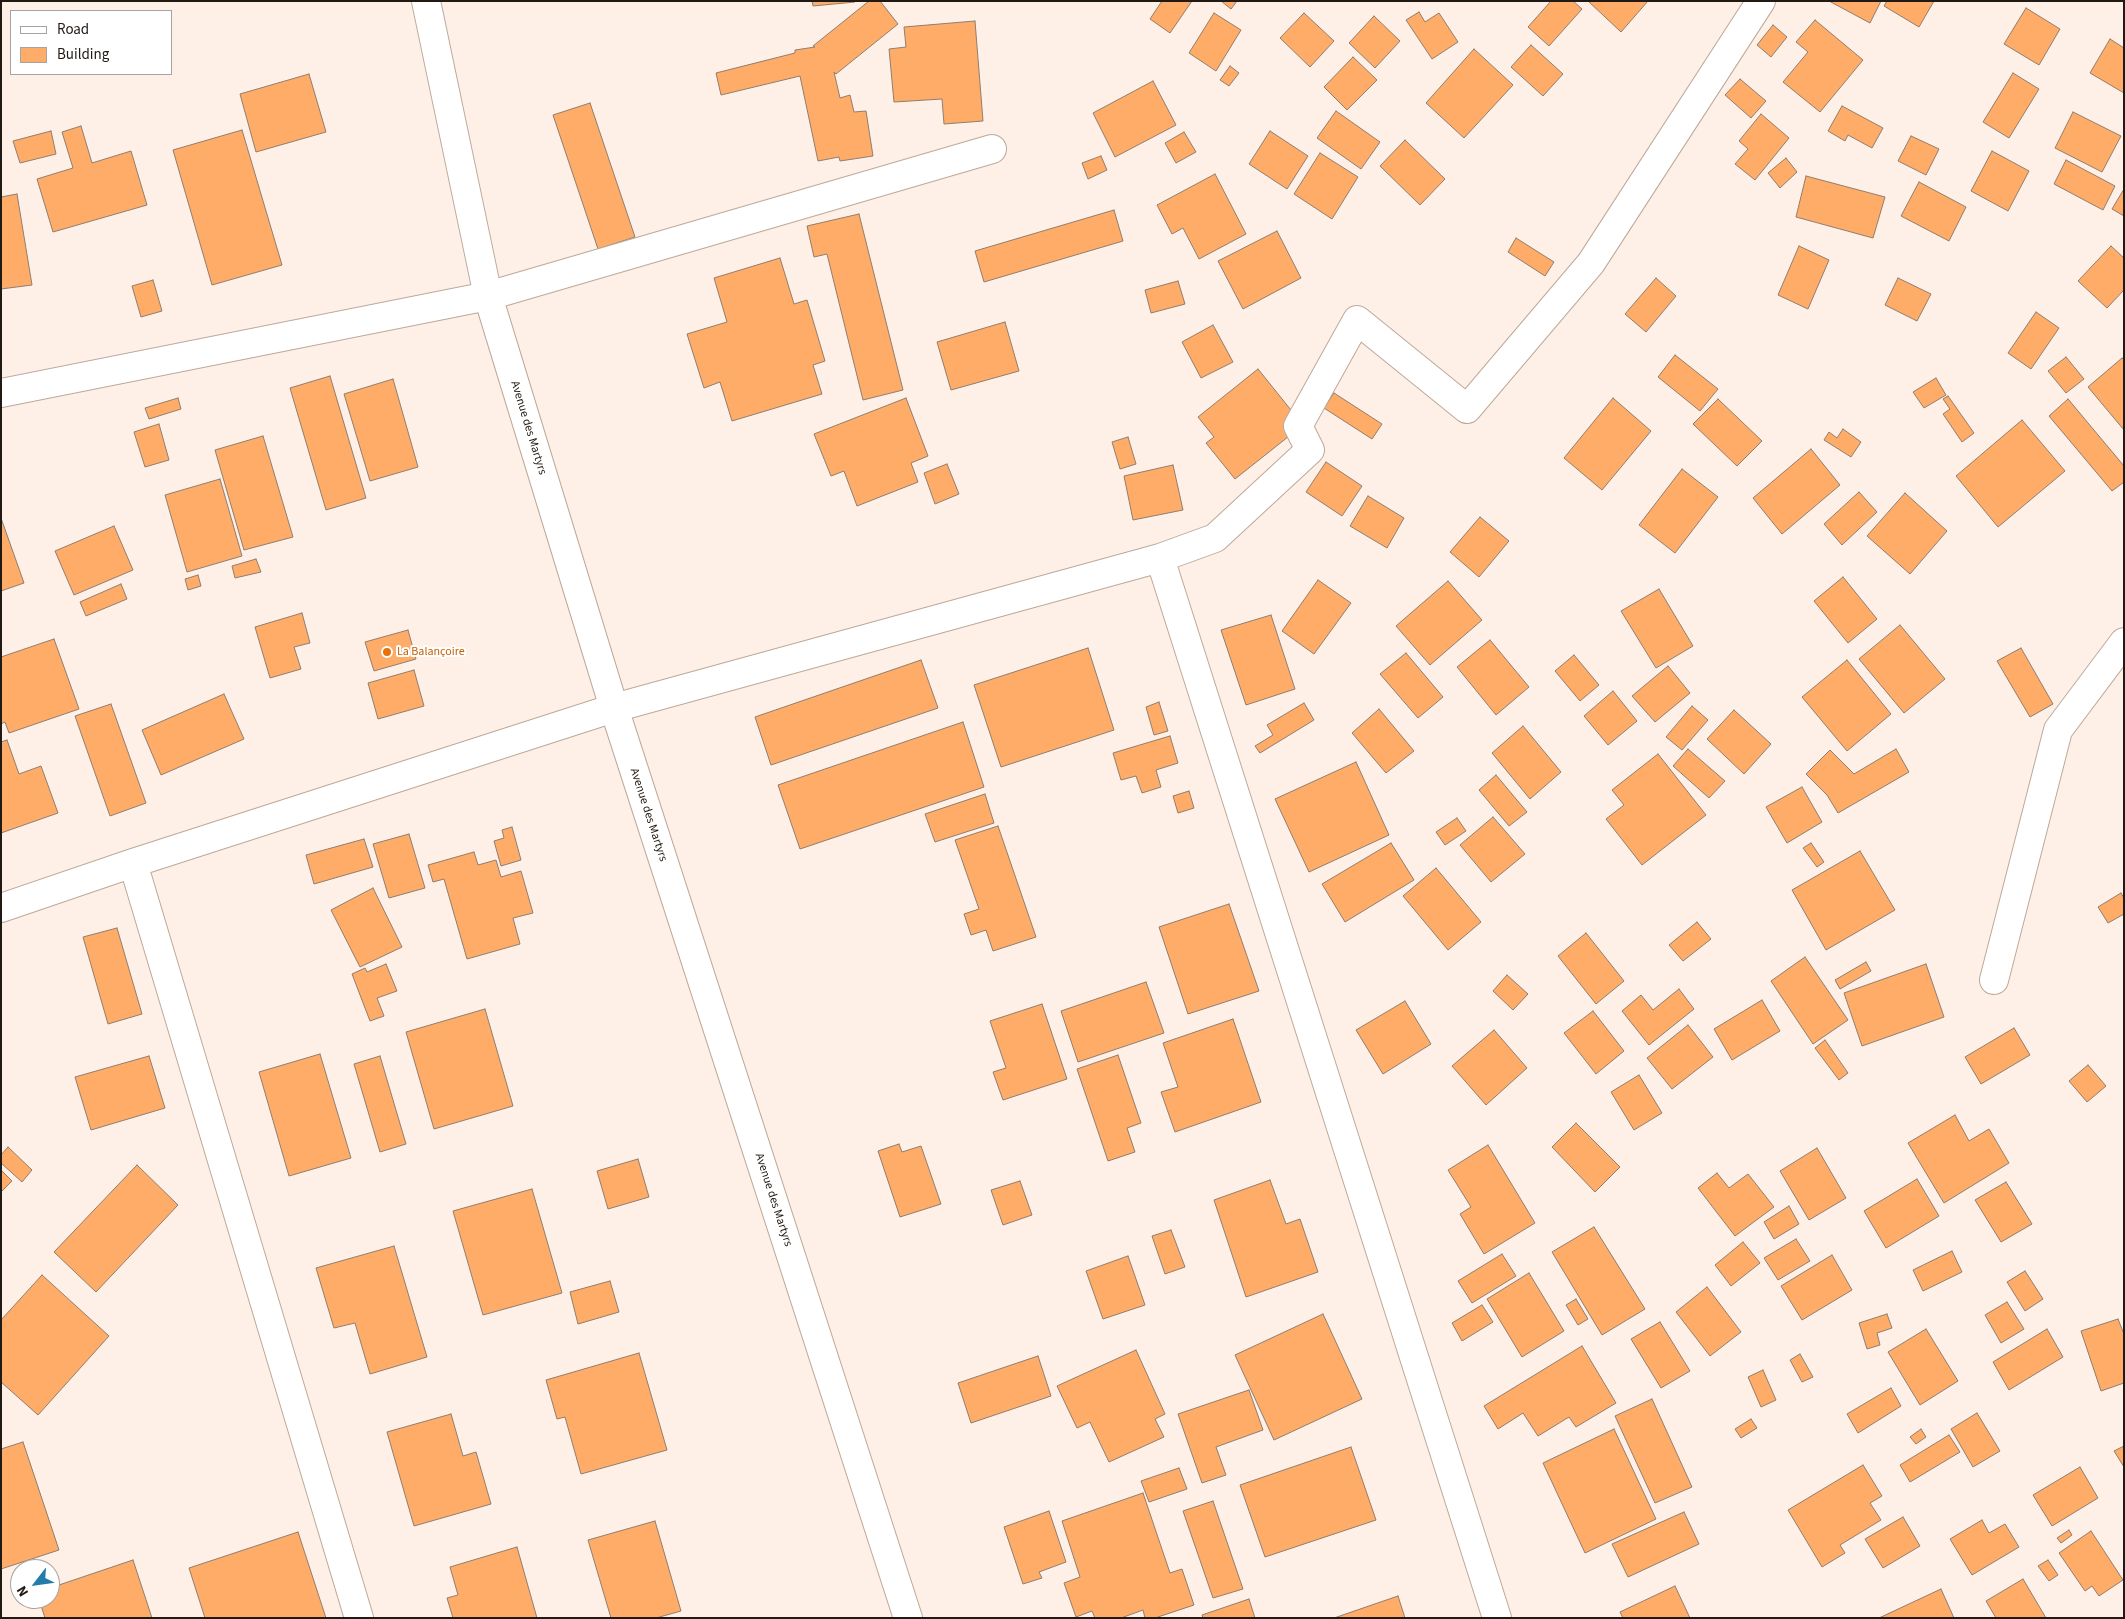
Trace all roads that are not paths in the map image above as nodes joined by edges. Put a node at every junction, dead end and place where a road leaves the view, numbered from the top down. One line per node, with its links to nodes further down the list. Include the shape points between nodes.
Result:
1 (426, 1): 4 (street, Avenue des Martyrs)
2 (1761, 1): 6 (street, via 1591,263 1467,410 1357,320 1298,426 1310,450 1215,538)
3 (992, 149): 4 (street)
4 (488, 296): 5 (street); 8 (street, Avenue des Martyrs)
5 (1, 393)
6 (1160, 558): 8 (street); 14 (street)
7 (2124, 642): 11 (street, via 2058,730)
8 (614, 708): 9 (street); 13 (street, Avenue des Martyrs)
9 (133, 863): 10 (street); 12 (street)
10 (1, 908)
11 (1994, 980)
12 (359, 1618)
13 (908, 1618)
14 (1498, 1618)

